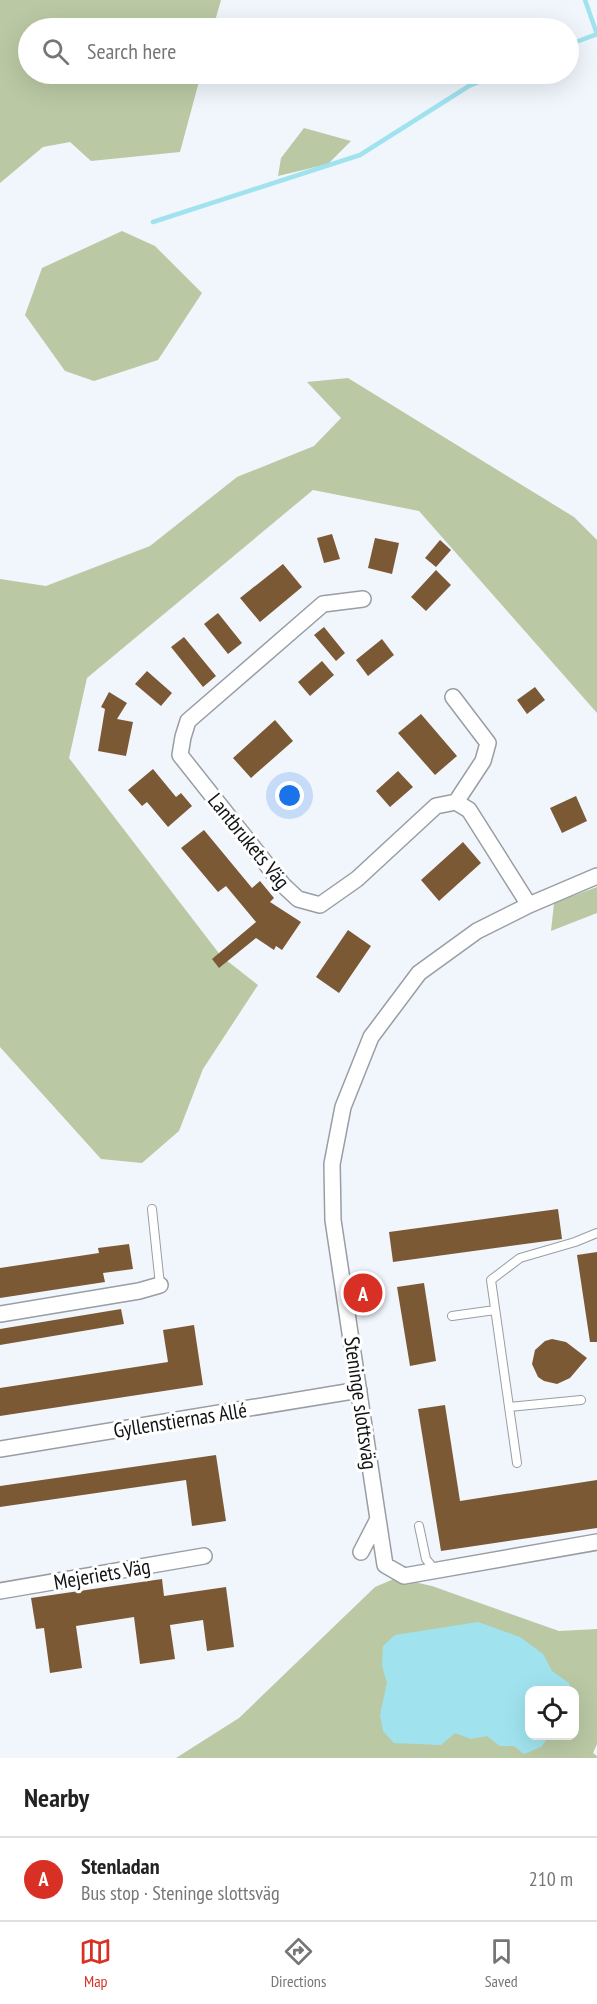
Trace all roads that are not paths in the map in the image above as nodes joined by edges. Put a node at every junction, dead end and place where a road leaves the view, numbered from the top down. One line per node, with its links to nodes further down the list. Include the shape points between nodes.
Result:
1 (363, 599): 3 (street, Lantbrukets Väg, via 323,604 188,721 180,755 283,885 298,899 320,905 357,879 436,806)
2 (453, 697): 3 (street, via 488,743 483,761)
3 (456, 802): 5 (street, via 469,810)
4 (597, 876): 5 (street, Steninge slottsväg)
5 (529, 905): 12 (street, Steninge slottsväg, via 477,931 419,974 371,1037 344,1107 332,1164 333,1220)
6 (152, 1209): 8 (lane)
7 (597, 1233): 9 (lane, via 513,1263 491,1280)
8 (160, 1285): 10 (street)
9 (495, 1311): 11 (lane); 14 (lane)
10 (0, 1314)
11 (452, 1316)
12 (359, 1390): 15 (street, Gyllenstiernas Allé); 17 (street, Steninge slottsväg)
13 (581, 1400): 14 (lane)
14 (509, 1407): 16 (lane)
15 (0, 1449)
16 (517, 1463)
17 (378, 1519): 20 (street); 22 (street, Steninge slottsväg, via 385,1565 404,1576)
18 (419, 1526): 22 (lane, via 426,1559)
19 (597, 1542): 22 (street, Steninge slottsväg)
20 (361, 1552)
21 (204, 1556): 23 (street, Mejeriets Väg)
22 (436, 1571)
23 (0, 1591)

